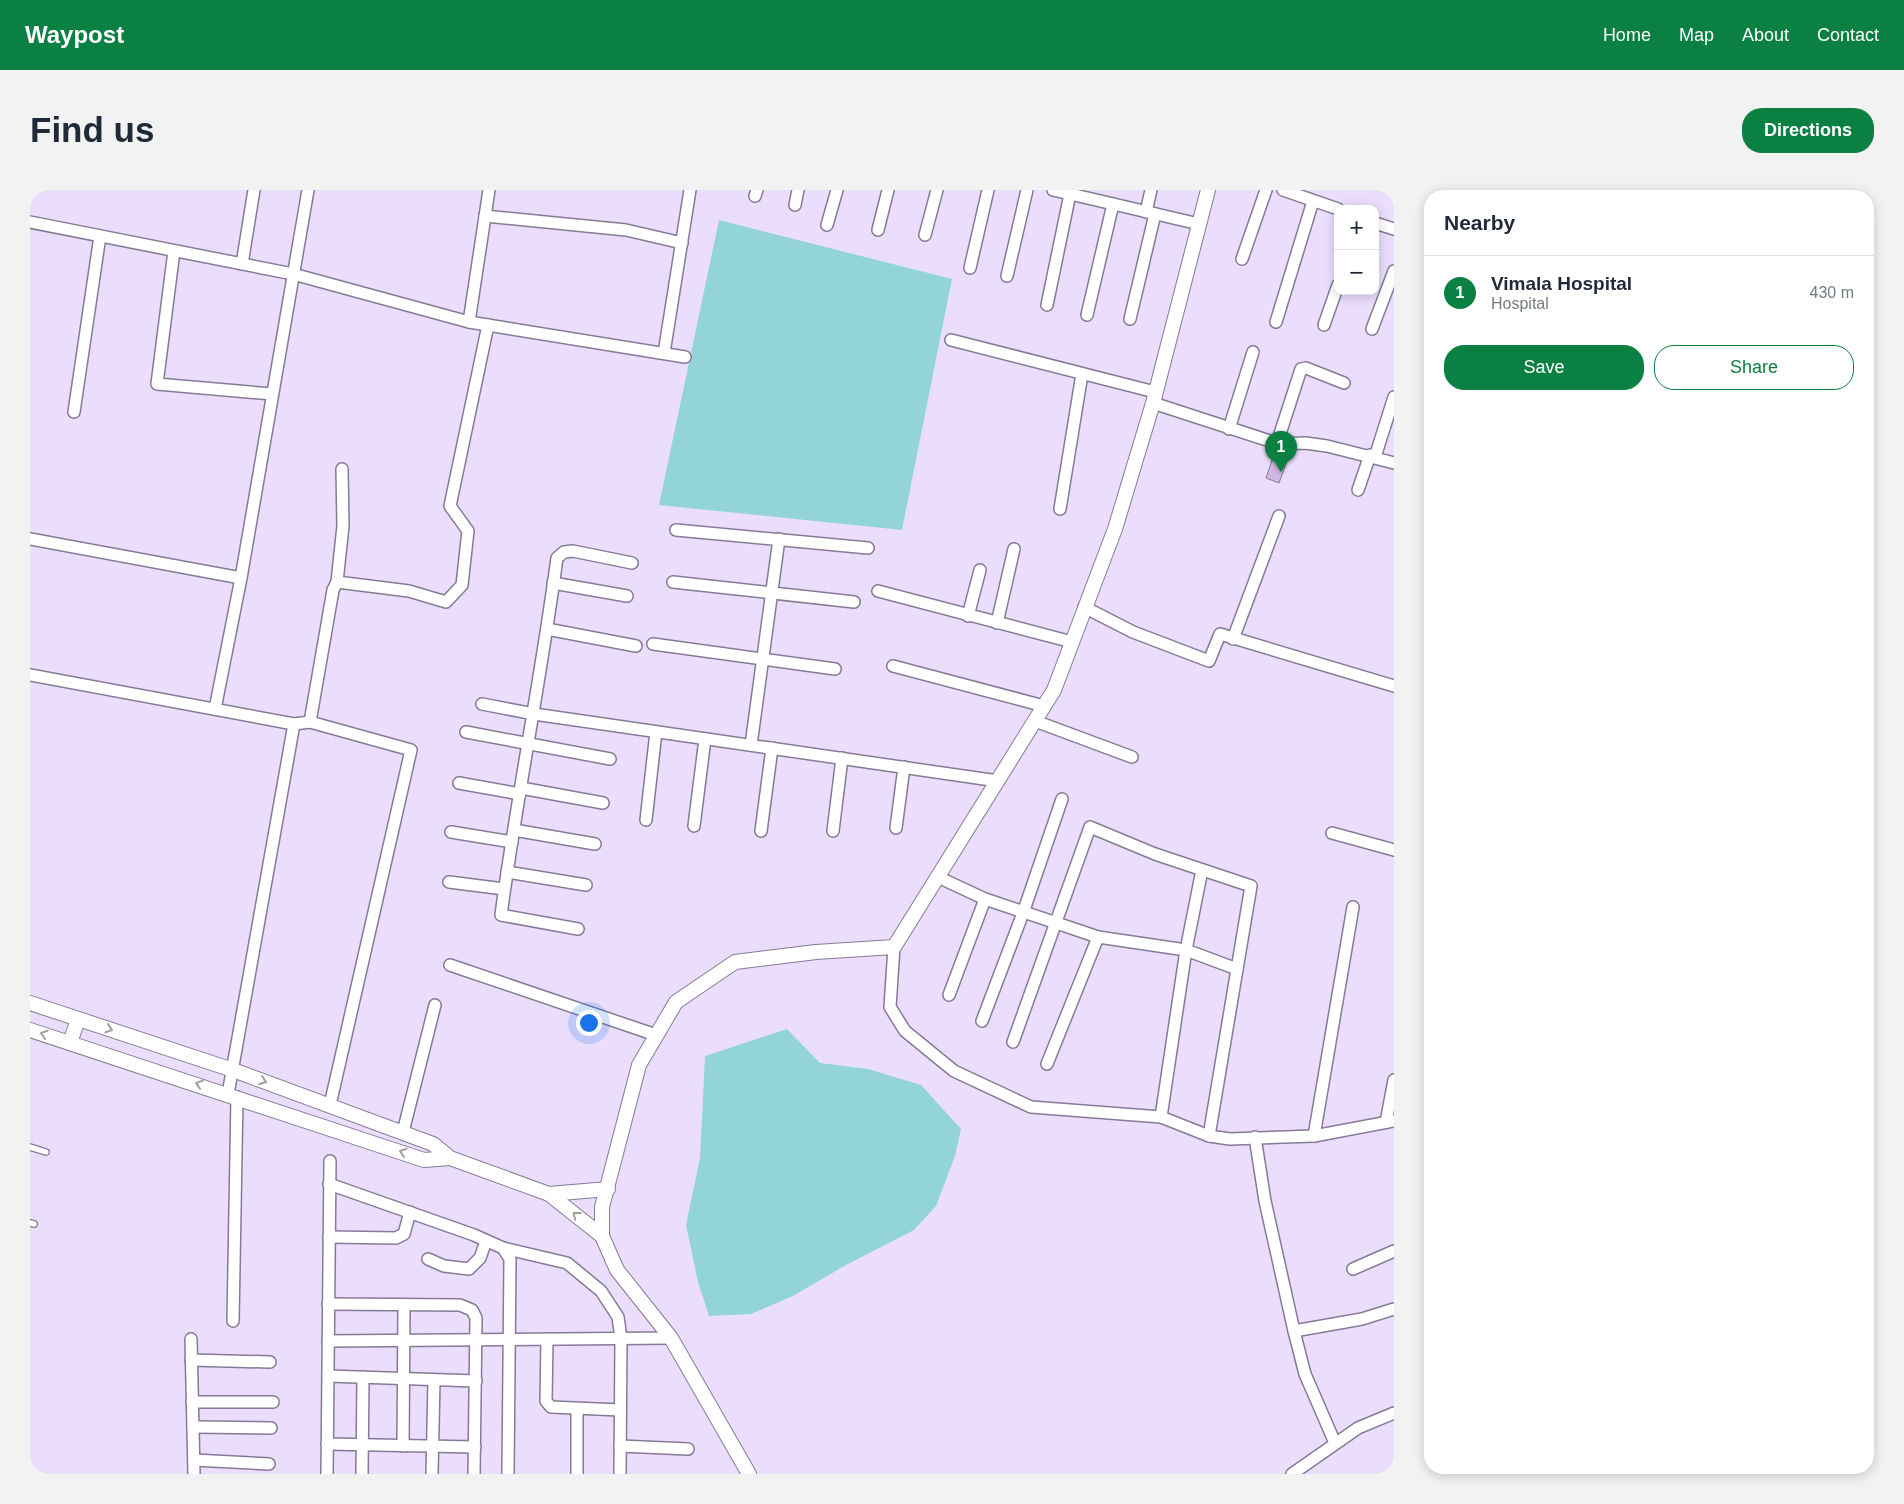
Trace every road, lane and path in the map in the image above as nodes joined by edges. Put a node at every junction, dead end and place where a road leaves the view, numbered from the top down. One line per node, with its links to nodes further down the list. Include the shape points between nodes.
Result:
1 (254, 190): 35 (street)
2 (308, 190): 38 (street)
3 (489, 190): 23 (street)
4 (690, 190): 32 (street)
5 (798, 190): 20 (street)
6 (837, 190): 27 (street)
7 (888, 190): 29 (street)
8 (937, 190): 30 (street)
9 (988, 190): 36 (street)
10 (1027, 190): 39 (street)
11 (1052, 190): 16 (street)
12 (1151, 190): 22 (street)
13 (1208, 190): 25 (street)
14 (1266, 190): 34 (street)
15 (1284, 190): 18 (street)
16 (1070, 194): 17 (street); 41 (street)
17 (1092, 194): 19 (street)
18 (1313, 201): 21 (street); 45 (street)
19 (1113, 204): 22 (street); 42 (street)
20 (795, 206)
21 (1334, 209)
22 (1151, 213): 25 (street); 43 (street)
23 (485, 216): 32 (street, via 626,230); 44 (street)
24 (30, 222): 31 (street)
25 (1199, 224): 57 (street)
26 (1379, 224): 28 (street)
27 (828, 225)
28 (1394, 229)
29 (878, 230)
30 (925, 235)
31 (100, 236): 33 (street); 58 (street)
32 (682, 243): 51 (street)
33 (174, 251): 35 (street); 55 (street, via 157,384)
34 (1242, 259)
35 (242, 264): 38 (street)
36 (970, 268)
37 (1394, 271): 48 (street)
38 (293, 274): 44 (street); 55 (street)
39 (1007, 276)
40 (1334, 295): 47 (street)
41 (1047, 305)
42 (1087, 315)
43 (1130, 319)
44 (468, 322): 46 (street)
45 (1276, 322)
46 (488, 325): 51 (street); 75 (street, via 450,506 468,531 462,585 446,602 409,591)
47 (1324, 325)
48 (1372, 329)
49 (951, 340): 53 (street)
50 (1253, 352): 59 (street)
51 (664, 353): 52 (street)
52 (685, 357)
53 (1082, 374): 57 (street); 65 (street)
54 (1344, 383): 60 (street, via 1301,368)
55 (272, 394): 74 (street)
56 (1394, 397): 61 (street)
57 (1154, 398): 59 (street); 82 (street, via 1115,528)
58 (74, 412)
59 (1229, 429): 60 (street)
60 (1277, 443): 61 (street, via 1305,443)
61 (1373, 456): 62 (street); 64 (street)
62 (1394, 463)
63 (342, 469): 75 (street, via 343,526)
64 (1358, 490)
65 (1060, 509)
66 (1279, 516): 86 (street)
67 (676, 530): 69 (street)
68 (30, 539): 74 (street)
69 (779, 539): 70 (street); 78 (street)
70 (868, 548)
71 (1014, 549): 84 (street)
72 (632, 563): 77 (street, via 564,552 557,558)
73 (980, 570): 83 (street)
74 (241, 578): 97 (street)
75 (337, 582): 100 (street)
76 (673, 582): 78 (street)
77 (553, 583): 80 (street); 85 (street)
78 (772, 591): 81 (street); 90 (street)
79 (878, 591): 83 (street)
80 (627, 596)
81 (854, 602)
82 (1084, 607): 86 (street, via 1133,632 1209,661 1220,634); 87 (street)
83 (968, 616): 84 (street)
84 (997, 623): 87 (street)
85 (547, 629): 89 (street); 98 (street)
86 (1234, 639): 94 (street)
87 (1072, 642): 96 (street, via 1054,690)
88 (653, 644): 90 (street)
89 (636, 646)
90 (763, 659): 92 (street); 106 (street)
91 (893, 666): 96 (street)
92 (835, 669)
93 (30, 675): 97 (street)
94 (1394, 686)
95 (482, 704): 98 (street)
96 (1044, 706): 99 (street)
97 (214, 709): 101 (street)
98 (534, 714): 103 (street); 105 (street)
99 (1035, 721): 108 (street); 112 (street)
100 (310, 722): 101 (street); 157 (street, via 411,750)
101 (294, 724): 154 (street)
102 (466, 732): 105 (street)
103 (656, 732): 104 (street); 117 (street)
104 (705, 739): 106 (street); 118 (street)
105 (529, 744): 110 (street); 114 (street)
106 (752, 745): 107 (street)
107 (772, 748): 109 (street); 121 (street)
108 (1132, 757)
109 (842, 758): 111 (street); 122 (street)
110 (610, 759)
111 (904, 767): 112 (street); 119 (street)
112 (998, 781): 130 (street)
113 (459, 783): 114 (street)
114 (521, 791): 116 (street); 120 (street)
115 (1062, 799): 136 (street)
116 (603, 803)
117 (646, 820)
118 (694, 826)
119 (896, 828)
120 (514, 830): 125 (street); 126 (street)
121 (761, 830)
122 (833, 831)
123 (451, 832): 125 (street)
124 (1332, 833): 127 (street)
125 (512, 842): 129 (street)
126 (595, 844)
127 (1394, 850)
128 (1202, 870): 137 (street, via 1090,827); 141 (street); 143 (street, via 1251,886)
129 (507, 872): 132 (street); 133 (street)
130 (938, 877): 134 (street); 140 (street)
131 (449, 882): 133 (street)
132 (586, 885)
133 (504, 889): 138 (street, via 501,915)
134 (985, 899): 136 (street); 144 (street)
135 (1353, 907): 162 (street)
136 (1023, 913): 137 (street); 148 (street)
137 (1056, 922): 139 (street); 152 (street)
138 (578, 929)
139 (1098, 937): 141 (street); 153 (street)
140 (894, 947): 150 (street, via 735,962 676,1002); 158 (street, via 890,1007 905,1031 954,1071 1031,1107)
141 (1186, 950): 143 (street); 158 (street)
142 (450, 965): 150 (street)
143 (1237, 969): 161 (street)
144 (949, 994)
145 (30, 1003): 147 (street)
146 (435, 1006): 160 (street)
147 (78, 1018): 151 (street); 154 (street, one-way to 154)
148 (982, 1021)
149 (30, 1030): 151 (street, one-way to 149)
150 (656, 1035): 169 (street, via 639,1065)
151 (70, 1042): 156 (street, one-way to 151)
152 (1013, 1042)
153 (1047, 1064)
154 (233, 1070): 156 (street); 157 (street, one-way to 157)
155 (1394, 1080): 159 (street)
156 (232, 1095): 166 (street, one-way to 156, via 424,1160); 182 (street)
157 (330, 1106): 160 (street)
158 (1161, 1116): 161 (street)
159 (1390, 1121): 162 (street)
160 (403, 1132): 166 (street, via 432,1144)
161 (1209, 1136): 163 (street, via 1230,1139)
162 (1314, 1136): 163 (street)
163 (1255, 1137): 183 (street, via 1265,1201)
164 (30, 1147): 165 (lane)
165 (46, 1152)
166 (450, 1158): 170 (street)
167 (330, 1161): 168 (street)
168 (329, 1184): 171 (street); 173 (street)
169 (608, 1189): 170 (street); 172 (street, via 602,1207)
170 (549, 1194): 172 (street, one-way to 170)
171 (410, 1212): 173 (street, via 404,1234 396,1238); 174 (street)
172 (602, 1236): 185 (street, via 617,1270)
173 (329, 1237): 179 (street)
174 (486, 1241): 175 (street); 177 (street, via 480,1258 469,1269 444,1266)
175 (503, 1248): 184 (street, via 567,1263 601,1291 618,1317); 190 (street, via 510,1259)
176 (1394, 1251): 178 (street)
177 (428, 1259)
178 (1353, 1269)
179 (328, 1304): 180 (street); 191 (street)
180 (404, 1304): 188 (street); 189 (street, via 460,1305 472,1310 476,1318)
181 (1394, 1309): 183 (street, via 1362,1319)
182 (233, 1321)
183 (1294, 1331): 206 (street, via 1305,1374)
184 (621, 1338): 185 (street); 187 (street); 202 (street)
185 (671, 1338): 224 (street)
186 (191, 1339): 192 (street)
187 (547, 1339): 190 (street); 201 (street, via 546,1401 551,1407)
188 (404, 1340): 189 (street); 191 (street); 196 (street)
189 (476, 1340): 190 (street); 198 (street)
190 (509, 1340): 221 (street)
191 (328, 1341): 194 (street)
192 (191, 1360): 193 (street); 199 (street)
193 (270, 1362)
194 (328, 1376): 195 (street); 207 (street)
195 (363, 1377): 196 (street); 208 (street)
196 (403, 1378): 197 (street); 209 (street)
197 (434, 1380): 198 (street); 210 (street)
198 (476, 1381): 212 (street)
199 (192, 1402): 200 (street); 204 (street)
200 (273, 1402)
201 (577, 1409): 202 (street); 222 (street)
202 (620, 1410): 211 (street)
203 (1394, 1413): 206 (street, via 1358,1428)
204 (193, 1427): 205 (street); 214 (street)
205 (271, 1428)
206 (1336, 1442): 225 (street)
207 (327, 1444): 208 (street); 217 (street)
208 (362, 1445): 209 (street); 218 (street)
209 (403, 1446): 210 (street)
210 (432, 1446): 212 (street); 219 (street)
211 (620, 1446): 213 (street); 223 (street)
212 (475, 1447): 220 (street)
213 (688, 1449)
214 (194, 1460): 215 (street); 216 (street)
215 (269, 1464)
216 (194, 1474)
217 (327, 1474)
218 (362, 1474)
219 (432, 1474)
220 (474, 1474)
221 (508, 1474)
222 (577, 1474)
223 (620, 1474)
224 (749, 1474)
225 (1292, 1474)

